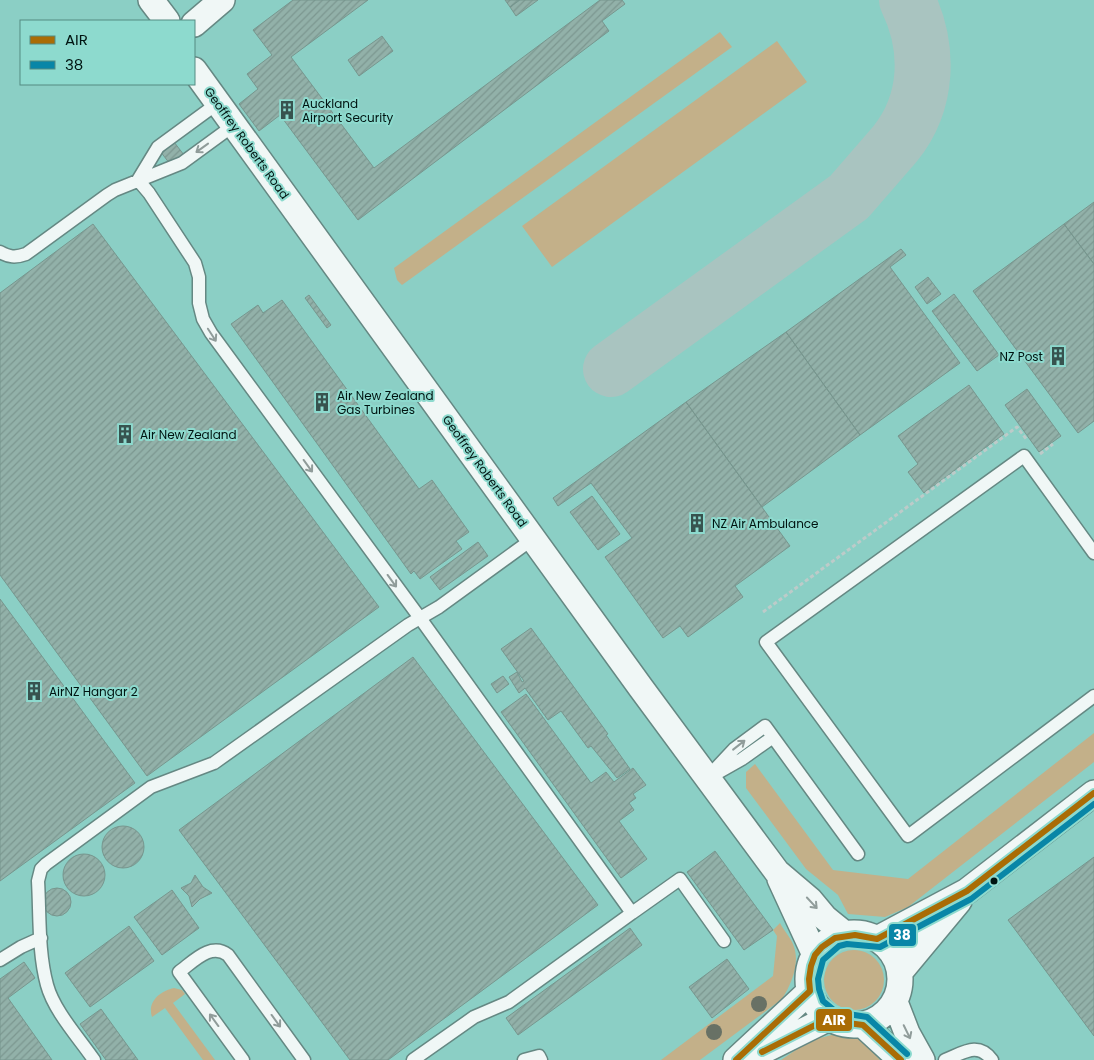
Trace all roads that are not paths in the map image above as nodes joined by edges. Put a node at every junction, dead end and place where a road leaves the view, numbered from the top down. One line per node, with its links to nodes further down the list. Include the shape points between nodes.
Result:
1 (151, 0): 3 (street)
2 (222, 0): 4 (street)
3 (167, 20)
4 (195, 23)
5 (195, 71): 6 (street, Geoffrey Roberts Road)
6 (218, 103): 7 (street, Geoffrey Roberts Road); 8 (lane, via 158,148)
7 (234, 125): 8 (lane, one-way to 8, via 182,163); 10 (street, Geoffrey Roberts Road)
8 (138, 180): 9 (lane, via 107,194 26,254 9,257); 12 (lane, one-way to 12, via 195,263 203,319 211,333)
9 (0, 252)
10 (534, 538): 12 (lane); 14 (street, Geoffrey Roberts Road)
11 (1093, 550): 13 (lane, via 1024,456 766,642 908,836)
12 (420, 618): 19 (lane); 21 (lane, via 214,763 151,787 46,864 39,876)
13 (1094, 696)
14 (708, 778): 16 (lane, via 773,736); 17 (street, Geoffrey Roberts Road)
15 (1094, 793): 18 (street)
16 (858, 854)
17 (777, 872): 20 (street, Geoffrey Roberts Road, one-way to 20); 24 (street, Geoffrey Roberts Road)
18 (968, 891): 22 (street); 26 (street)
19 (632, 912): 23 (lane, via 680,879); 34 (lane, via 509,1002 474,1017)
20 (846, 935): 22 (street); 24 (street, via 835,938)
21 (41, 938): 25 (lane); 31 (lane, via 47,986 57,1007)
22 (877, 939): 26 (street, via 890,950)
23 (724, 941)
24 (815, 955): 27 (street, via 809,979)
25 (0, 960)
26 (900, 972): 28 (street)
27 (810, 991): 29 (street, via 816,1006); 37 (street)
28 (895, 1002): 30 (street, via 883,1015); 40 (street, one-way to 40)
29 (829, 1018): 30 (street); 38 (street)
30 (863, 1025): 39 (street)
31 (94, 1060)
32 (243, 1060): 33 (lane, one-way to 33, via 179,972 213,950 228,955)
33 (304, 1060)
34 (414, 1060)
35 (524, 1060): 36 (lane, via 539,1056)
36 (541, 1060)
37 (736, 1060)
38 (745, 1060)
39 (901, 1060)
40 (922, 1060)
41 (945, 1060): 42 (lane, via 975,1048 986,1051)
42 (992, 1060)

